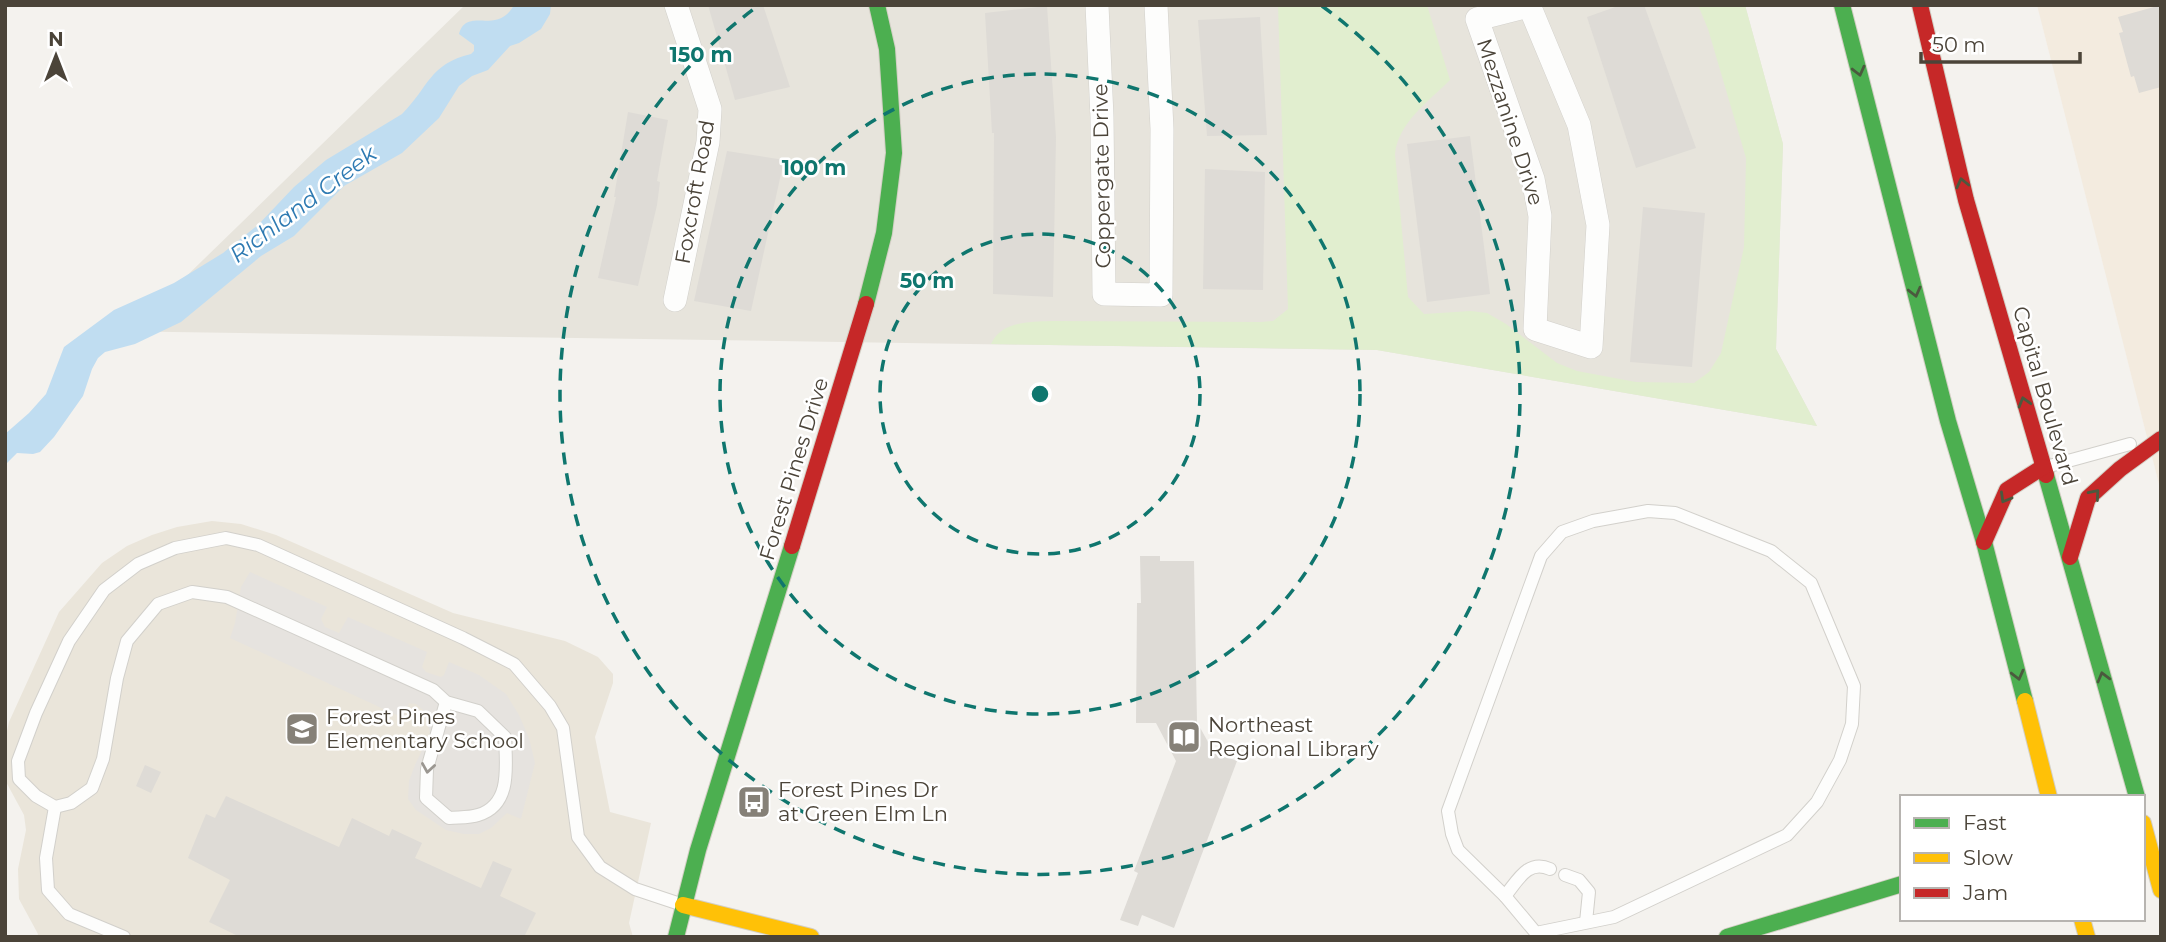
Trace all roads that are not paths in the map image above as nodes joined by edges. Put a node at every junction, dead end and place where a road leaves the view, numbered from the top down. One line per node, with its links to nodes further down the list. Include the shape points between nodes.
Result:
1 (676, 5): 10 (street, Foxcroft Road, via 710,109 708,142)
2 (877, 5): 25 (main road, Forest Pines Drive, via 887,49 894,153 884,233)
3 (1097, 5): 4 (street, Coppergate Drive, via 1104,294 1161,295 1162,129)
4 (1156, 5)
5 (1842, 5): 13 (main road, one-way to 13, via 1948,421)
6 (1920, 5): 9 (main road, Capital Boulevard)
7 (1529, 6): 7 (street, Mezzanine Drive, via 1477,19 1533,179 1541,216 1535,330 1591,347 1598,225 1579,125)
8 (1922, 80): 9 (main road)
9 (1950, 128): 12 (main road, Capital Boulevard, one-way to 9)
10 (675, 300)
11 (2161, 438): 12 (lane); 14 (main road, one-way to 11, via 2088,498)
12 (2043, 467): 13 (main road, one-way to 13, via 2007,489); 14 (main road, Capital Boulevard)
13 (1984, 542): 16 (main road, one-way to 16)
14 (2070, 556): 17 (main road, Capital Boulevard, one-way to 14)
15 (446, 702): 15 (lane, one-way to 15, via 427,769 426,798 449,818 478,815 499,802 506,782 505,737 478,711); 18 (lane, via 433,690 227,597 192,592 158,604 127,641 103,759 92,788 72,803)
16 (2048, 795)
17 (2136, 795)
18 (55, 807): 25 (lane, via 19,779 18,761 69,641 104,590 138,564 175,548 226,538 258,544 514,664 551,706 563,728 578,837 600,867 635,889); 28 (lane, via 46,858 48,890 69,914)
19 (2145, 830): 23 (main road)
20 (1550, 869): 24 (lane, via 1541,865 1528,868)
21 (1565, 875): 26 (lane, via 1579,880 1589,892)
22 (1900, 885): 31 (main road)
23 (2161, 890)
24 (1505, 895): 26 (lane, via 1458,850 1448,811 1541,556 1562,533 1593,521 1648,511 1675,513 1771,551 1811,583 1854,686 1852,724 1840,760 1817,802 1787,835 1614,917); 27 (lane)
25 (684, 905): 29 (main road, Forest Pines Drive); 30 (main road)
26 (1586, 922): 27 (lane)
27 (1536, 935)
28 (124, 937)
29 (676, 937)
30 (811, 937)
31 (1727, 937)

